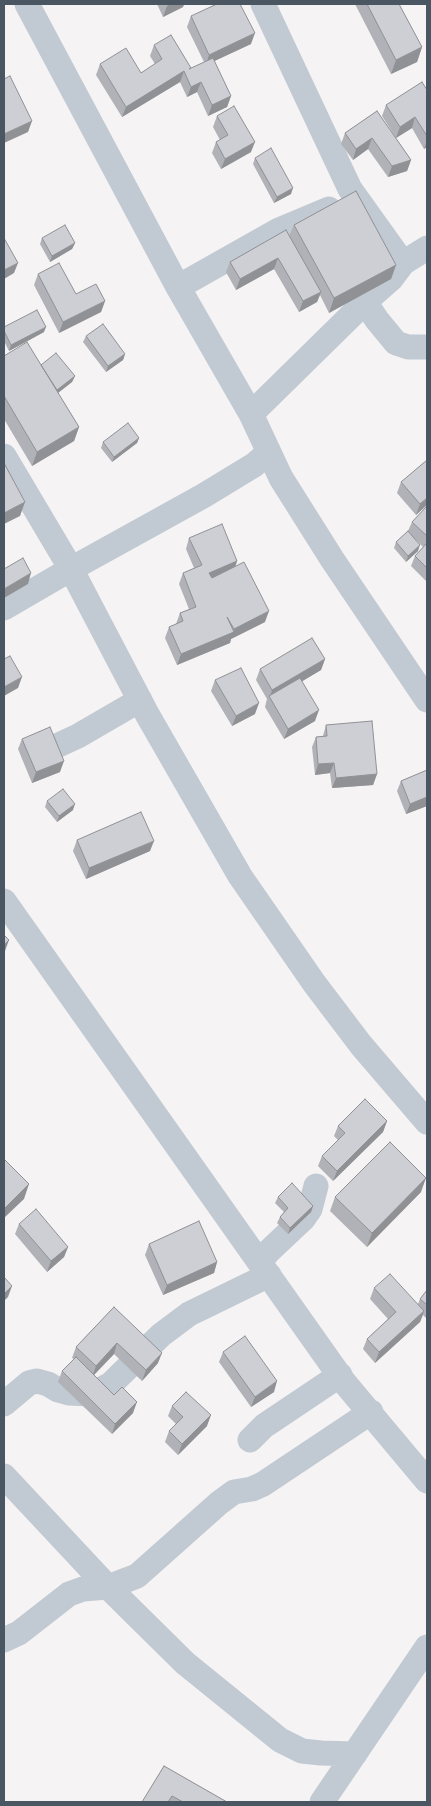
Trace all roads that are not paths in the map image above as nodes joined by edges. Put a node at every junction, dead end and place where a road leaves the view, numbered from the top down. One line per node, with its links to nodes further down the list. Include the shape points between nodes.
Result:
1 (27, 4): 6 (street)
2 (263, 4): 3 (street)
3 (355, 196): 5 (street); 6 (street, via 279,230)
4 (427, 248): 5 (street)
5 (404, 263): 7 (street)
6 (178, 287): 9 (street)
7 (365, 302): 8 (street, via 396,343 408,348); 9 (street)
8 (427, 347)
9 (251, 414): 10 (street)
10 (268, 452): 12 (street, via 203,496); 15 (street, via 332,559)
11 (4, 456): 12 (street)
12 (71, 569): 13 (street); 14 (street)
13 (4, 608)
14 (140, 700): 16 (street, via 78,736); 18 (street, via 240,876 314,983)
15 (427, 700)
16 (50, 748)
17 (4, 901): 20 (street)
18 (427, 1122)
19 (316, 1186): 20 (street, via 310,1209 268,1252)
20 (265, 1269): 21 (street); 22 (street, via 189,1314 161,1335 111,1384 92,1394 69,1393 37,1381 28,1383)
21 (340, 1375): 23 (street); 24 (street, via 264,1426)
22 (4, 1404)
23 (371, 1412): 26 (street); 27 (street, via 263,1484 234,1492 137,1576)
24 (250, 1440)
25 (4, 1476): 27 (street)
26 (427, 1481)
27 (108, 1587): 28 (street, via 69,1594 19,1633); 30 (street, via 186,1663 280,1740 302,1751)
28 (4, 1640)
29 (427, 1647): 30 (street)
30 (355, 1754): 31 (street)
31 (322, 1802)

